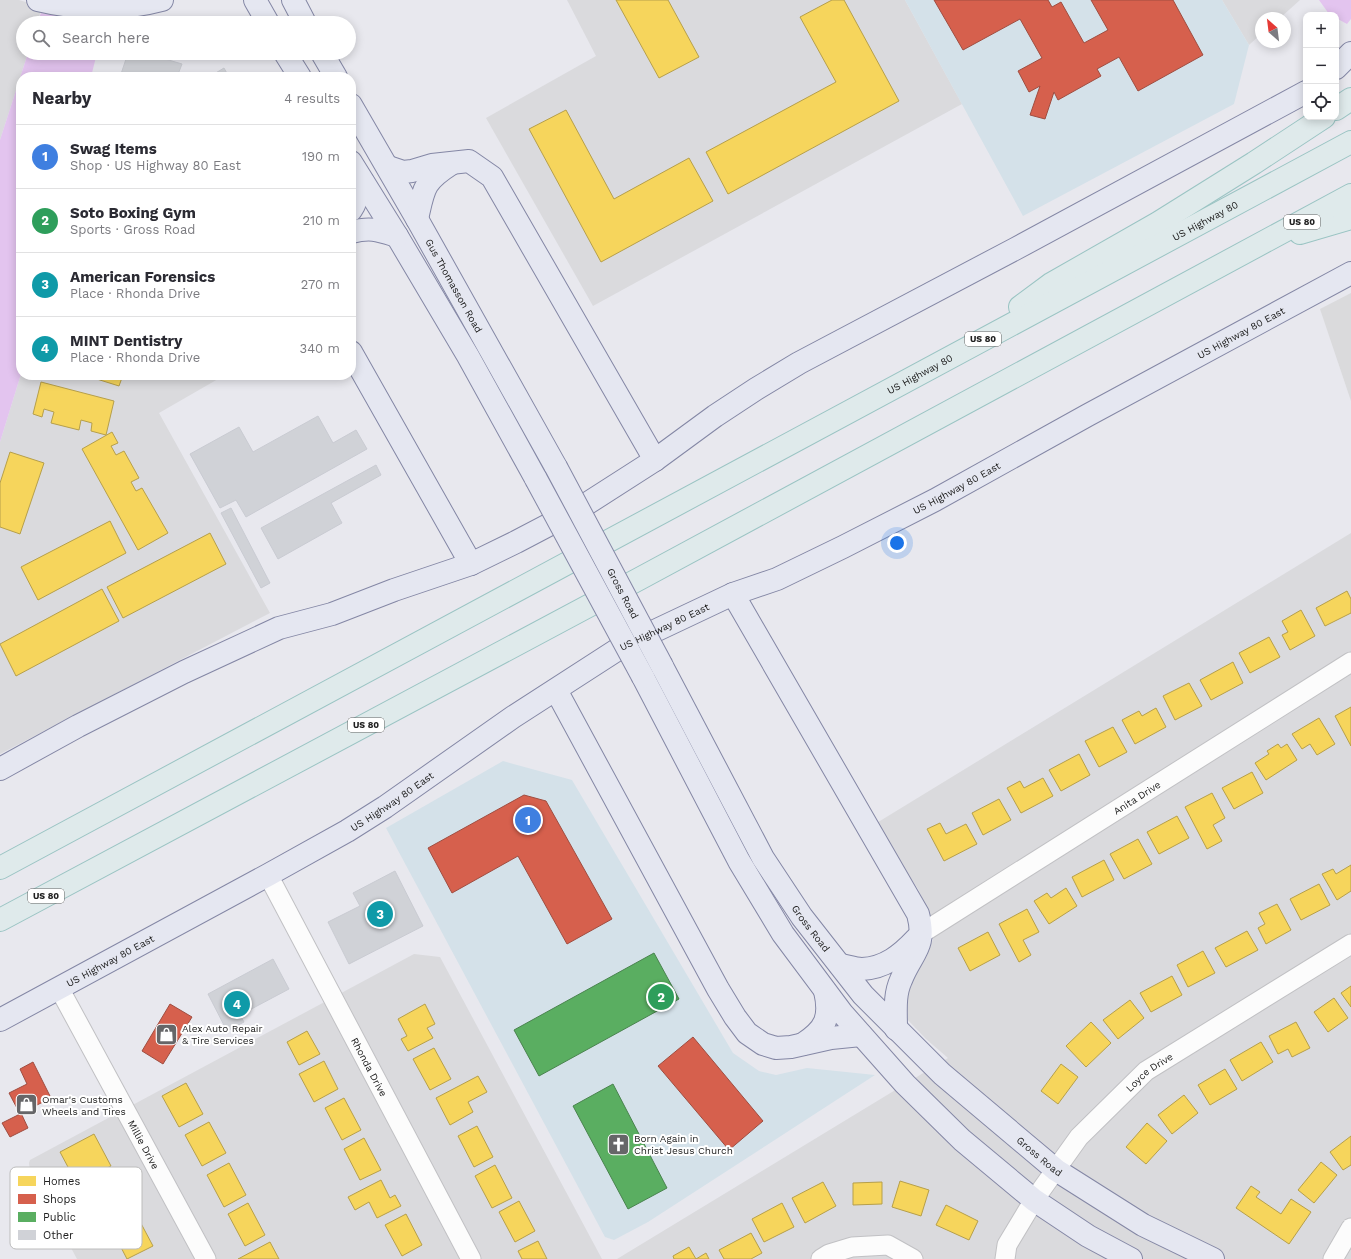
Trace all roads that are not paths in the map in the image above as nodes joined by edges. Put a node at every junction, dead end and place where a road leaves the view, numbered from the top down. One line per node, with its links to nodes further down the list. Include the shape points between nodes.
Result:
1 (38, 0): 4 (main road, via 96,8 122,8)
2 (255, 0): 5 (main road)
3 (293, 0): 6 (main road)
4 (149, 2)
5 (264, 16)
6 (301, 16)
7 (1351, 53): 10 (main road)
8 (289, 60): 11 (main road)
9 (326, 60): 12 (main road)
10 (1339, 65)
11 (297, 72)
12 (333, 72)
13 (1303, 94): 33 (main road, via 799,363 715,416)
14 (1351, 100): 15 (highway)
15 (1339, 107)
16 (356, 120): 20 (main road, Gus Thomasson Road)
17 (1319, 120): 31 (highway, via 1164,219 1051,284)
18 (1351, 142): 31 (highway, US Highway 80 / US 80)
19 (454, 162): 20 (main road, via 403,172); 26 (main road, via 435,174 427,183); 33 (main road, via 468,161 492,177)
20 (388, 167): 26 (main road, Gus Thomasson Road)
21 (356, 170): 22 (main road)
22 (363, 182): 24 (main road); 28 (main road)
23 (1351, 195): 29 (highway, US 80)
24 (356, 201)
25 (1351, 218): 29 (highway)
26 (417, 219): 34 (main road, Gus Thomasson Road)
27 (356, 231): 28 (main road, via 366,228)
28 (397, 236): 47 (main road, bridge, via 468,356 536,479 739,861 783,934)
29 (1253, 248): 42 (highway, US 80)
30 (1351, 273): 36 (main road, US Highway 80 East, via 1101,407 935,500 777,578)
31 (961, 351): 40 (highway, US Highway 80 / US 80)
32 (356, 361): 35 (main road)
33 (655, 460): 35 (main road, via 577,510)
34 (556, 467): 45 (main road, Gross Road, bridge, via 763,858 802,917)
35 (471, 564): 39 (main road, via 332,614 279,628 85,722)
36 (733, 594): 38 (main road, US Highway 80 East, via 623,646); 43 (main road, via 918,914)
37 (1351, 662): 43 (street, Anita Drive)
38 (556, 690): 41 (main road, US Highway 80 East, via 385,807); 51 (main road, via 735,1017 747,1033 763,1044 776,1048)
39 (0, 769)
40 (0, 868)
41 (268, 875): 46 (main road, US Highway 80 East); 56 (street, Rhonda Drive)
42 (0, 920)
43 (922, 933): 45 (main road, via 906,950 878,966 861,969); 49 (main road, via 919,946 901,980 896,999)
44 (1351, 944): 52 (street, Loyce Drive, via 1146,1071 1079,1137)
45 (840, 965): 49 (main road, Gross Road, via 863,995)
46 (59, 988): 48 (main road, US Highway 80 East); 55 (street, Millie Drive)
47 (825, 990): 50 (main road); 51 (main road, via 827,1016 820,1030)
48 (0, 1020)
49 (896, 1029): 52 (main road, Gross Road, via 942,1074)
50 (861, 1035): 51 (main road); 53 (main road, via 905,1084 962,1140)
51 (803, 1044)
52 (1056, 1170): 53 (street, Loyce Drive); 61 (main road, Gross Road, via 1143,1225)
53 (1034, 1200): 59 (street, Loyce Drive, via 1007,1245); 60 (main road, via 1088,1236)
54 (1351, 1228): 62 (street)
55 (206, 1259)
56 (471, 1259)
57 (821, 1259): 58 (street, via 852,1247 888,1245)
58 (913, 1259)
59 (1005, 1259)
60 (1131, 1259)
61 (1213, 1259)
62 (1333, 1259)

